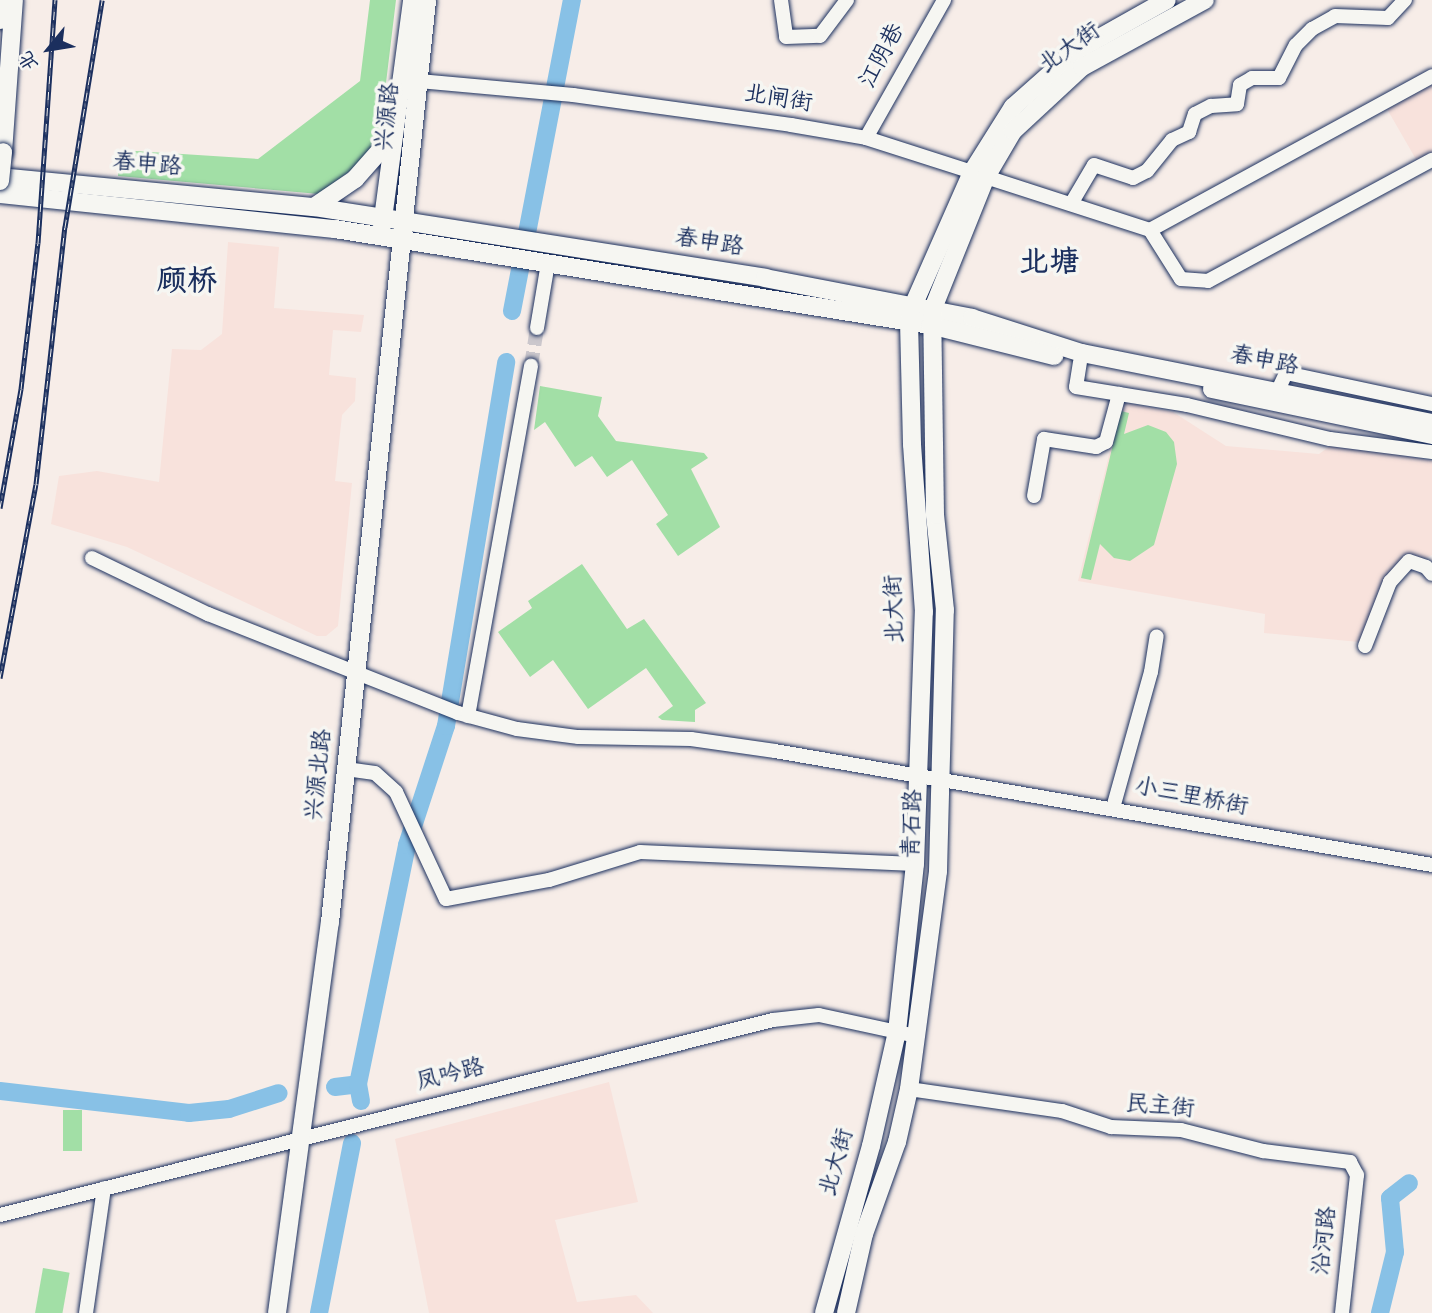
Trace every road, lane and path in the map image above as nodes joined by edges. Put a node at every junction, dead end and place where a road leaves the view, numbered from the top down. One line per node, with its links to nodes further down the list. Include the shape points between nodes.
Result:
1 (1, 0): 12 (main road)
2 (14, 0): 19 (main road, bridge)
3 (412, 0): 15 (main road, 兴源路)
4 (428, 0): 14 (main road, 兴源路)
5 (781, 0): 6 (street, via 786,37 820,36)
6 (847, 0)
7 (944, 0): 16 (street, 江阴巷)
8 (1167, 0): 11 (main road, 北大街)
9 (1205, 0): 18 (main road, 北大街, via 1082,67 1013,131)
10 (1405, 0): 21 (street, via 1388,18 1335,16 1312,29 1296,45 1279,78 1252,78 1240,85 1237,104 1211,106 1195,114 1189,132 1172,139 1147,171 1133,178 1094,165)
11 (1141, 6): 18 (main road, 北大街, via 1039,80 1013,107)
12 (0, 20)
13 (1432, 76): 25 (street)
14 (419, 81): 16 (street, 北闸街, via 573,95); 24 (main road, 兴源路)
15 (394, 135): 22 (main road, via 355,179); 23 (main road, 兴源路)
16 (866, 138): 18 (street, 北闸街)
17 (1432, 160): 25 (street, via 1208,281 1181,279)
18 (979, 174): 21 (street, 北闸街); 29 (main road, 北大街); 30 (main road, 北大街)
19 (0, 179): 22 (main road, 春申路)
20 (0, 194): 26 (main road, 春申路)
21 (1070, 204): 25 (street, 北闸街)
22 (314, 207): 23 (main road, 春申路)
23 (383, 217): 24 (main road, 春申路); 26 (main road, 兴源路)
24 (403, 220): 27 (main road, 兴源路); 28 (main road, 春申路, via 504,238)
25 (1150, 230)
26 (381, 237): 27 (main road, 春申路)
27 (400, 240): 28 (main road, 春申路, via 503,256); 46 (main road, 兴源北路)
28 (540, 256): 29 (main road, 春申路); 31 (street)
29 (911, 314): 30 (main road, 春申路); 49 (main road, 北大街, via 924,612)
30 (931, 318): 32 (main road, 春申路); 35 (main road, 春申路, via 972,318 1082,353); 50 (main road, 青石路, via 935,515 945,610)
31 (537, 328)
32 (1080, 362): 34 (street, via 1076,387); 35 (main road, 春申路)
33 (531, 366): 47 (street)
34 (1119, 394): 40 (street, via 1330,439); 41 (street, via 1107,442 1096,447 1044,439)
35 (1274, 396): 36 (street, via 1286,373); 37 (main road, 春申路)
36 (1432, 404)
37 (1400, 423): 38 (main road); 39 (main road)
38 (1432, 423)
39 (1432, 435)
40 (1432, 452)
41 (1034, 496)
42 (92, 558): 46 (street, 小三里桥街, via 208,614)
43 (1432, 574): 45 (street, via 1409,561 1390,582)
44 (1157, 636): 51 (street)
45 (1365, 646)
46 (356, 671): 47 (street, 小三里桥街); 48 (main road, 兴源北路)
47 (463, 714): 49 (street, 小三里桥街, via 578,737 691,739)
48 (346, 769): 52 (street, via 385,779 446,899 549,880 640,852); 57 (main road, 兴源北路)
49 (919, 778): 50 (street, 小三里桥街); 52 (main road, 北大街)
50 (941, 782): 51 (street, 小三里桥街); 55 (main road, 青石路, via 938,872)
51 (1113, 808): 53 (street, 小三里桥街)
52 (915, 864): 54 (main road, 北大街)
53 (1432, 864)
54 (897, 1032): 55 (street, 凤吟路); 57 (street, 凤吟路, via 819,1015 773,1020); 63 (main road, 北大街)
55 (916, 1036): 56 (main road, 青石路)
56 (909, 1089): 58 (street, 民主街, via 1062,1111 1130,1130 1181,1130 1263,1151 1340,1158 1350,1162); 64 (main road, 青石路, via 897,1142 864,1234)
57 (302, 1137): 59 (street, 凤吟路); 62 (main road, 兴源北路)
58 (1357, 1175): 65 (street, 沿河路)
59 (104, 1188): 60 (street, 凤吟路); 61 (street)
60 (0, 1215)
61 (86, 1313)
62 (277, 1313)
63 (824, 1313)
64 (846, 1313)
65 (1342, 1313)

